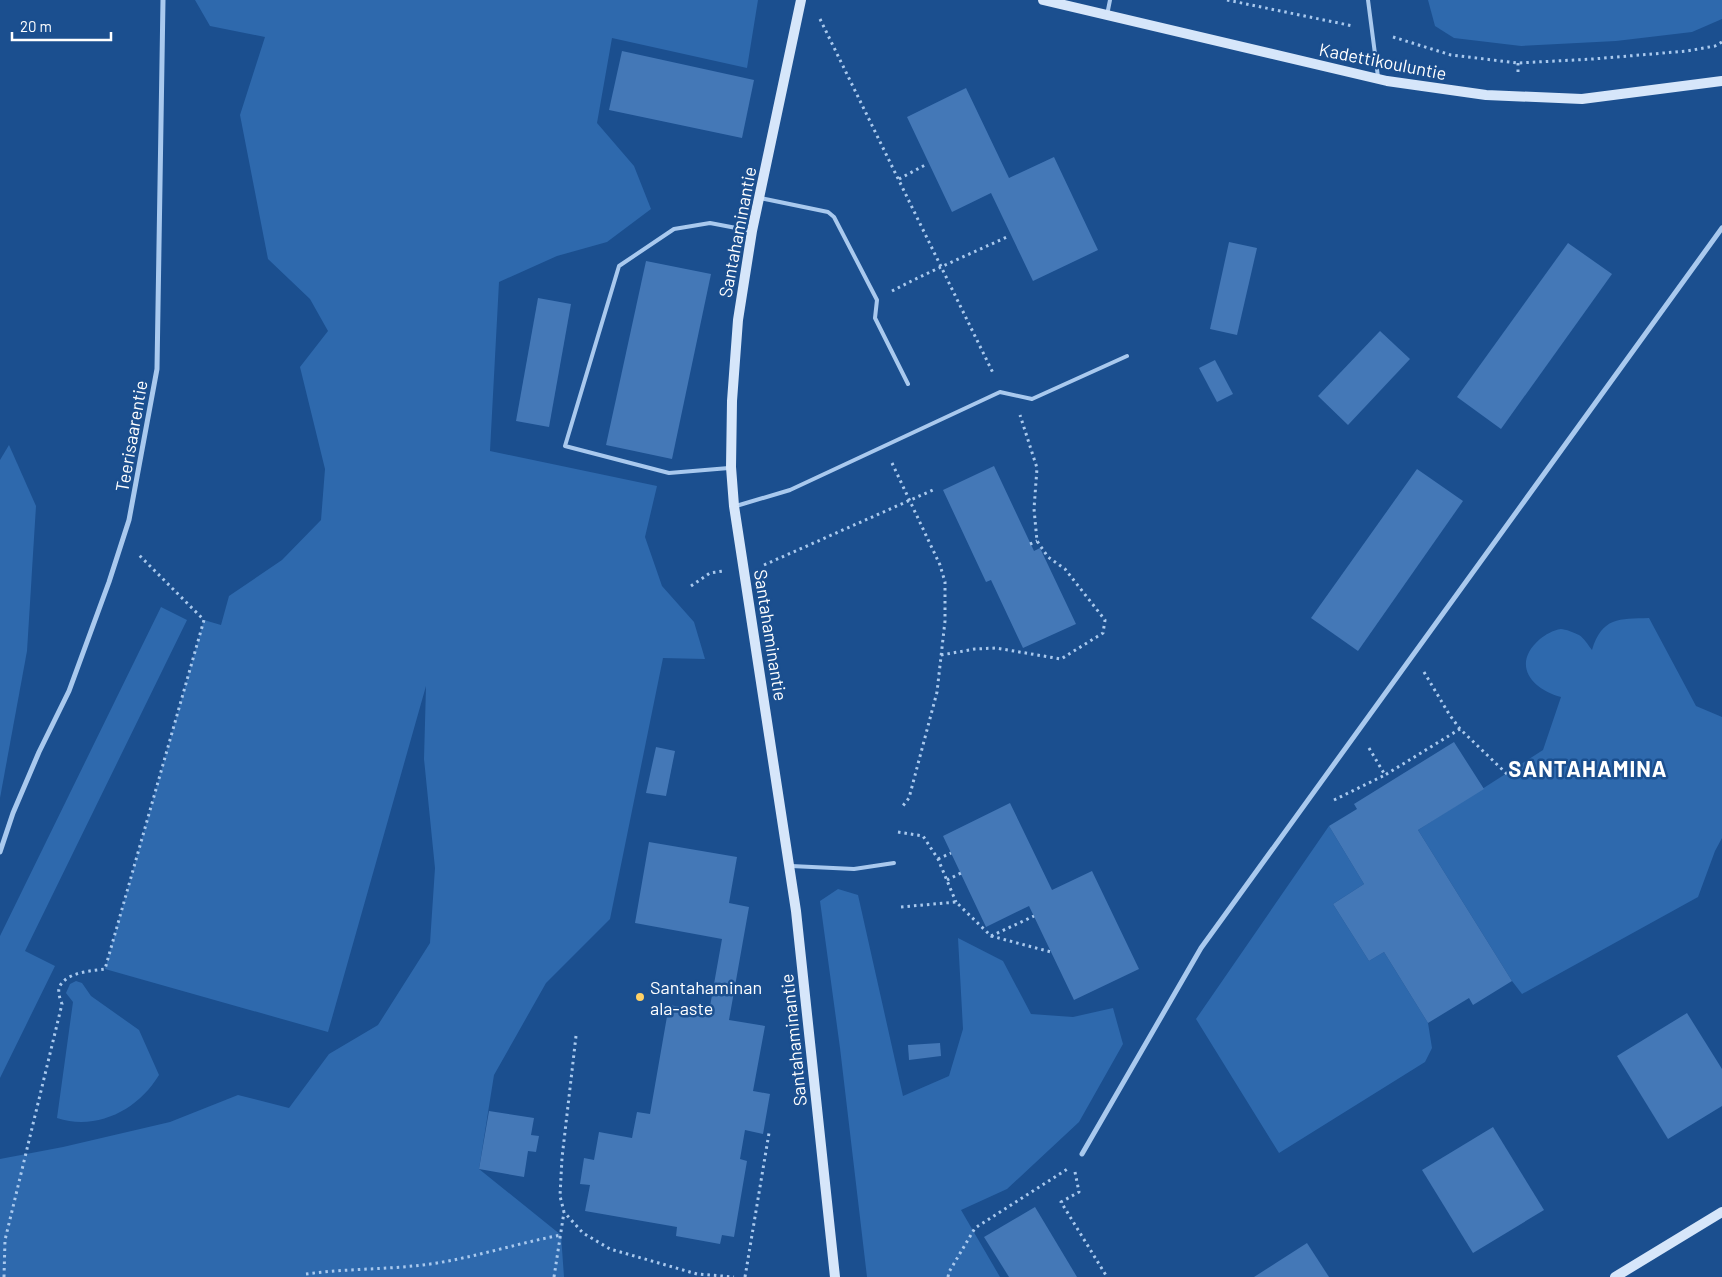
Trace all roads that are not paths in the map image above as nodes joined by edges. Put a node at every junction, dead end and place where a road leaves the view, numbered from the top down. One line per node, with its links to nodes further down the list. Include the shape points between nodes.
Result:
1 (162, 0): 16 (street, Teerisaarentie, via 157,369 129,520 69,691 39,752)
2 (800, 0): 9 (main road, Santahaminantie)
3 (1043, 0): 6 (main road, Kadettikouluntie)
4 (1110, 0): 6 (lane)
5 (1368, 0): 7 (lane)
6 (1107, 15): 7 (main road, Kadettikouluntie)
7 (1378, 79): 8 (main road, Kadettikouluntie, via 1486,95 1582,99)
8 (1722, 81)
9 (759, 198): 11 (main road, Santahaminantie); 13 (lane, via 828,212 834,217 877,300 875,318)
10 (1722, 228): 19 (street, via 1201,948)
11 (752, 232): 14 (main road, Santahaminantie, via 738,320); 14 (lane, via 710,223 674,229 619,266 565,446 668,473)
12 (1127, 356): 15 (lane, via 1032,398 1000,392 790,490)
13 (908, 384)
14 (731, 468): 15 (main road, Santahaminantie)
15 (734, 506): 18 (main road, Santahaminantie)
16 (0, 852)
17 (894, 863): 18 (lane, via 854,869)
18 (789, 866): 21 (main road, Santahaminantie)
19 (1082, 1154)
20 (1722, 1212): 22 (main road)
21 (835, 1277)
22 (1615, 1277)

